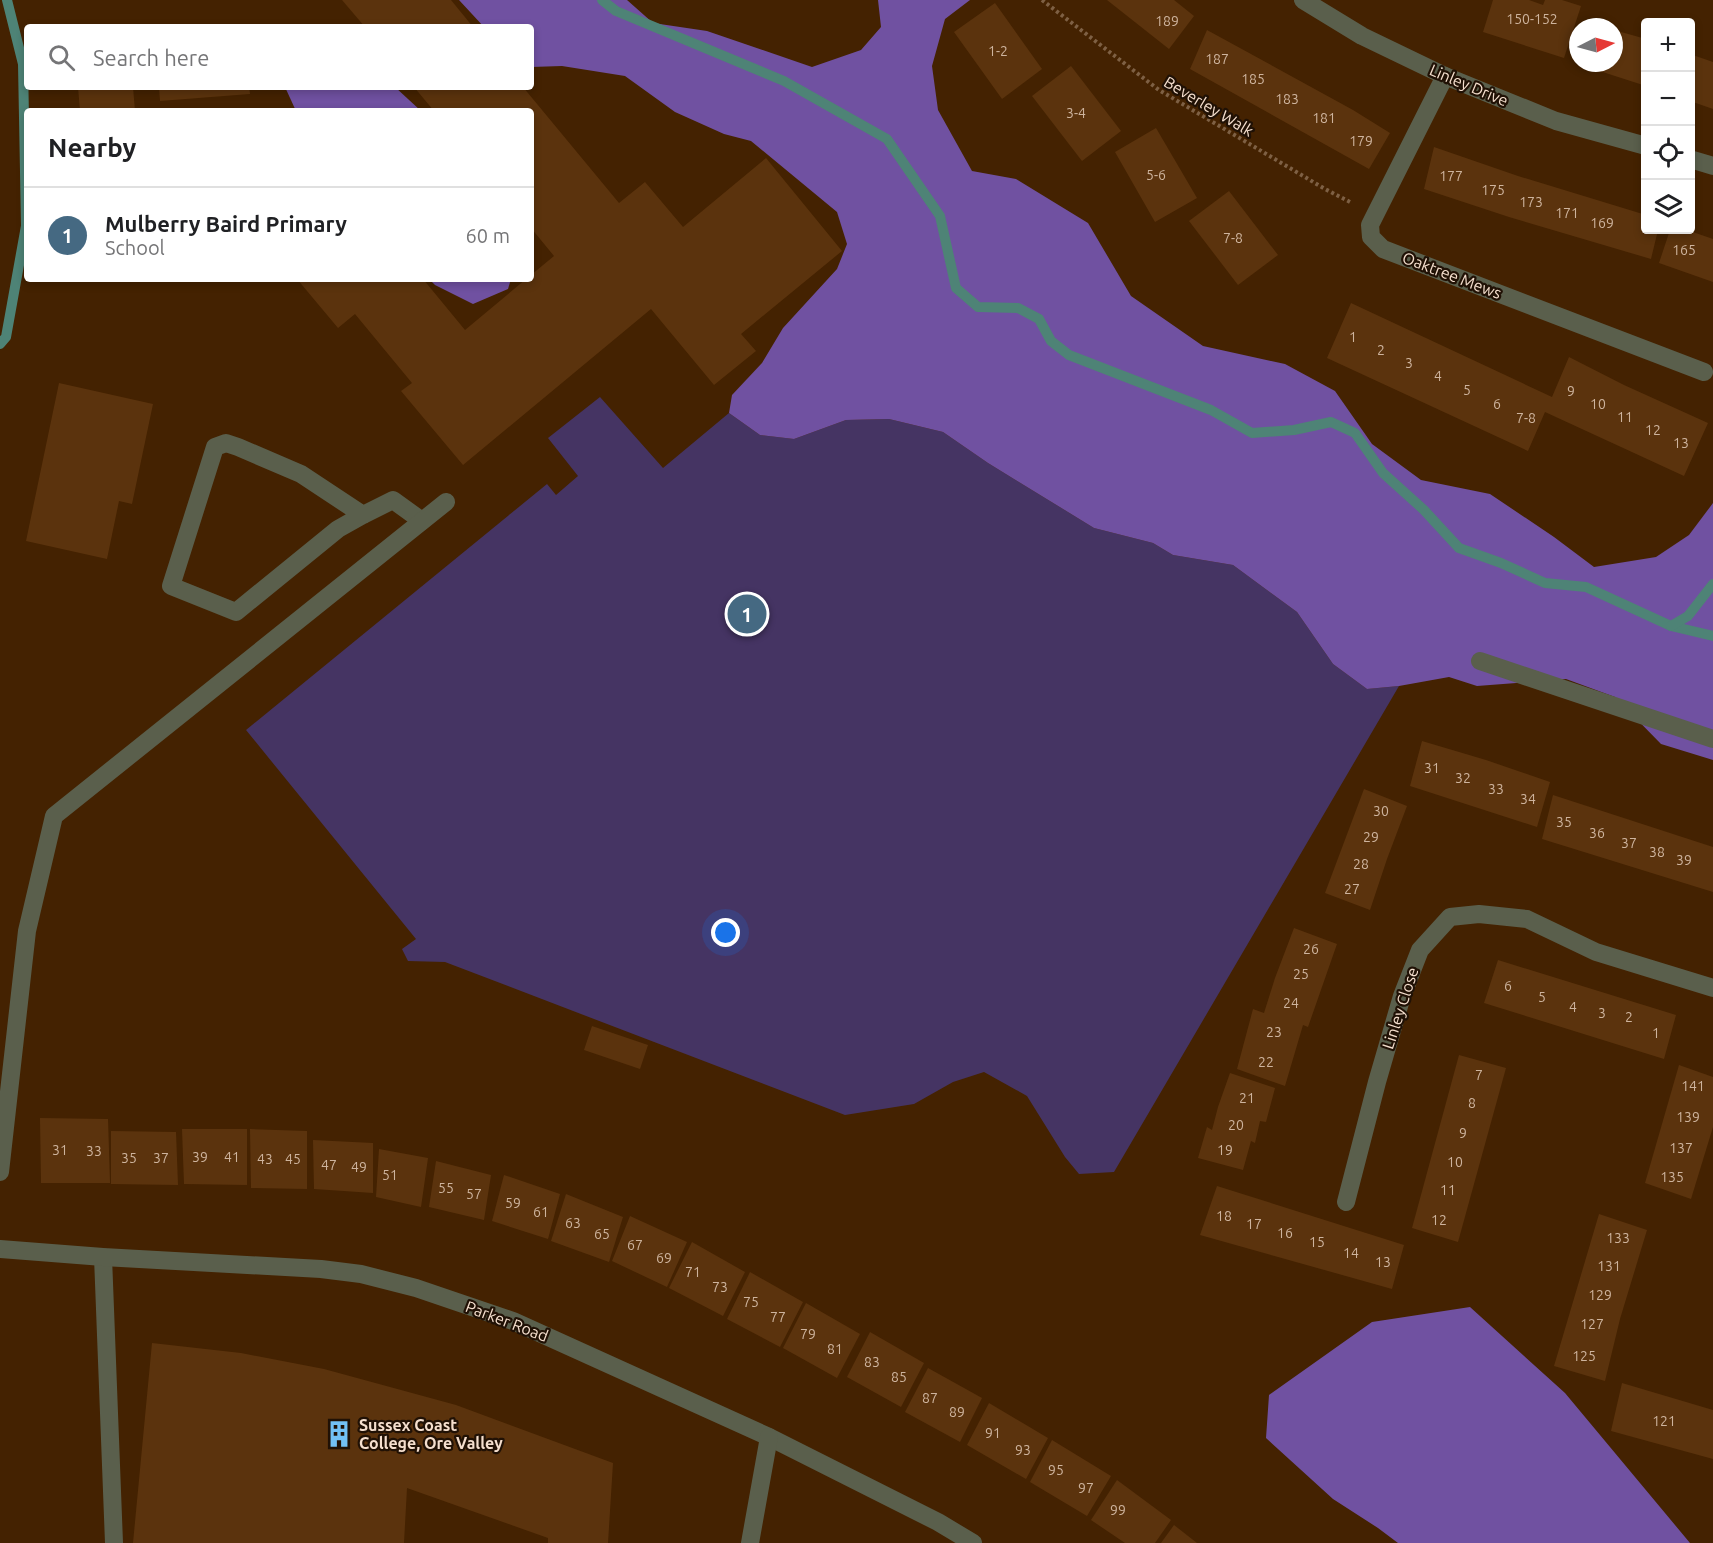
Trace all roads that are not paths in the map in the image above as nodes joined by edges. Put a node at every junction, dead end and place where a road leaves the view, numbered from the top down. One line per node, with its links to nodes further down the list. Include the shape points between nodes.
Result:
1 (1303, 0): 2 (street, Linley Drive, via 1362,36)
2 (1445, 76): 3 (street, Linley Drive, via 1556,121); 6 (street, Oaktree Mews, via 1370,225 1371,237 1383,249)
3 (1641, 145)
4 (1695, 161): 5 (street)
5 (1713, 166)
6 (1704, 372)
7 (446, 502): 9 (street)
8 (363, 515): 8 (street, via 338,529 236,612 171,586 215,447 238,447 301,474); 9 (street, via 393,500)
9 (422, 521): 13 (street, via 54,816 27,931)
10 (1480, 661): 11 (street)
11 (1713, 739)
12 (1713, 988): 14 (street, Linley Close, via 1596,952 1527,919 1479,914 1450,917 1420,950 1402,996)
13 (0, 1172)
14 (1346, 1202)
15 (0, 1249): 16 (street, Parker Road)
16 (103, 1257): 17 (street, Parker Road, via 321,1269 416,1288 513,1321); 18 (street)
17 (769, 1437): 19 (street); 20 (street, Parker Road)
18 (114, 1543)
19 (750, 1543)
20 (973, 1543)

